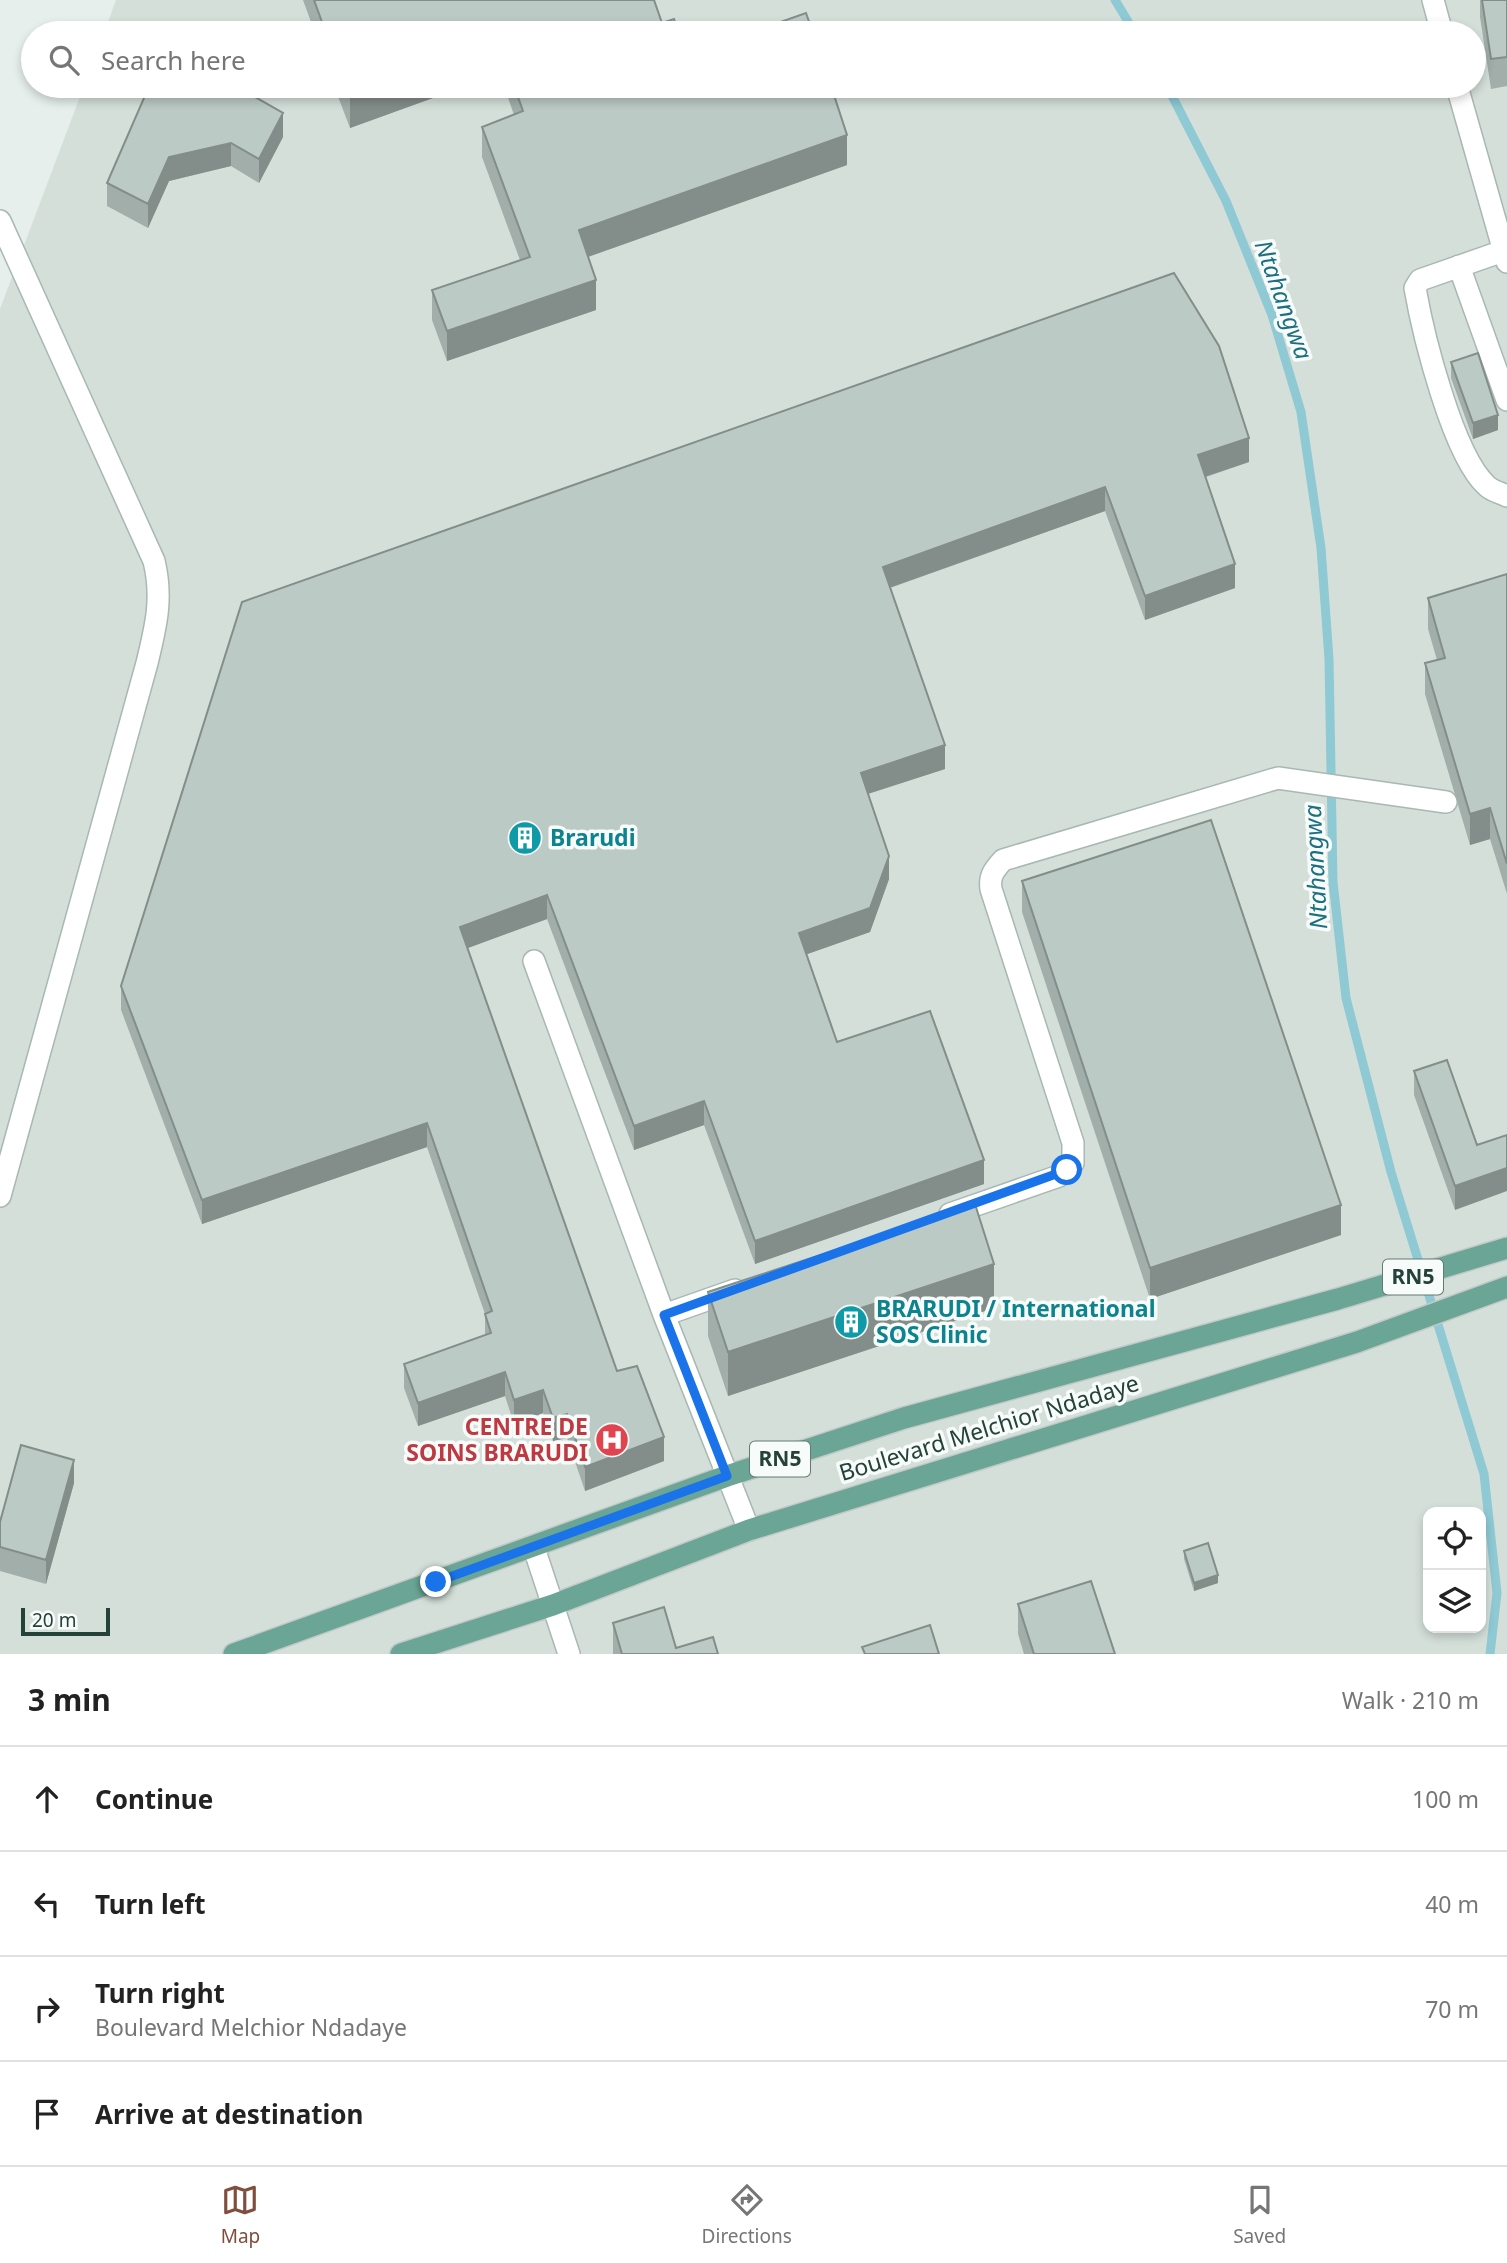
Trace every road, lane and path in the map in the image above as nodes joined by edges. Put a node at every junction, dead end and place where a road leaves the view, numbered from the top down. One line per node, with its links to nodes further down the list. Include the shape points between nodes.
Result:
1 (1433, 0): 2 (lane)
2 (1439, 21)
3 (1460, 98): 5 (lane)
4 (0, 220): 11 (lane, via 154,561 160,586 160,610 147,663)
5 (1505, 256): 6 (lane)
6 (1458, 267): 7 (lane); 8 (lane, via 1420,281 1415,288 1420,319 1454,430 1488,487)
7 (1507, 400)
8 (1507, 496)
9 (1446, 802): 12 (lane, via 1278,778 1003,860 993,870 991,889 1073,1143 1073,1163 1059,1176)
10 (534, 961): 16 (lane)
11 (0, 1196)
12 (928, 1222)
13 (1497, 1251): 17 (main road, Boulevard Melchior Ndadaye / RN5, via 904,1418)
14 (756, 1283): 16 (lane)
15 (1500, 1289): 18 (main road, Boulevard Melchior Ndadaye / RN5, via 1357,1342)
16 (664, 1315): 17 (lane)
17 (727, 1476): 18 (lane); 19 (main road, Boulevard Melchior Ndadaye / RN5)
18 (749, 1530): 20 (main road, Boulevard Melchior Ndadaye / RN5)
19 (534, 1548): 20 (lane); 21 (main road, Boulevard Melchior Ndadaye / RN5)
20 (553, 1605): 22 (main road, Boulevard Melchior Ndadaye / RN5); 23 (lane)
21 (234, 1654)
22 (401, 1654)
23 (569, 1654)

